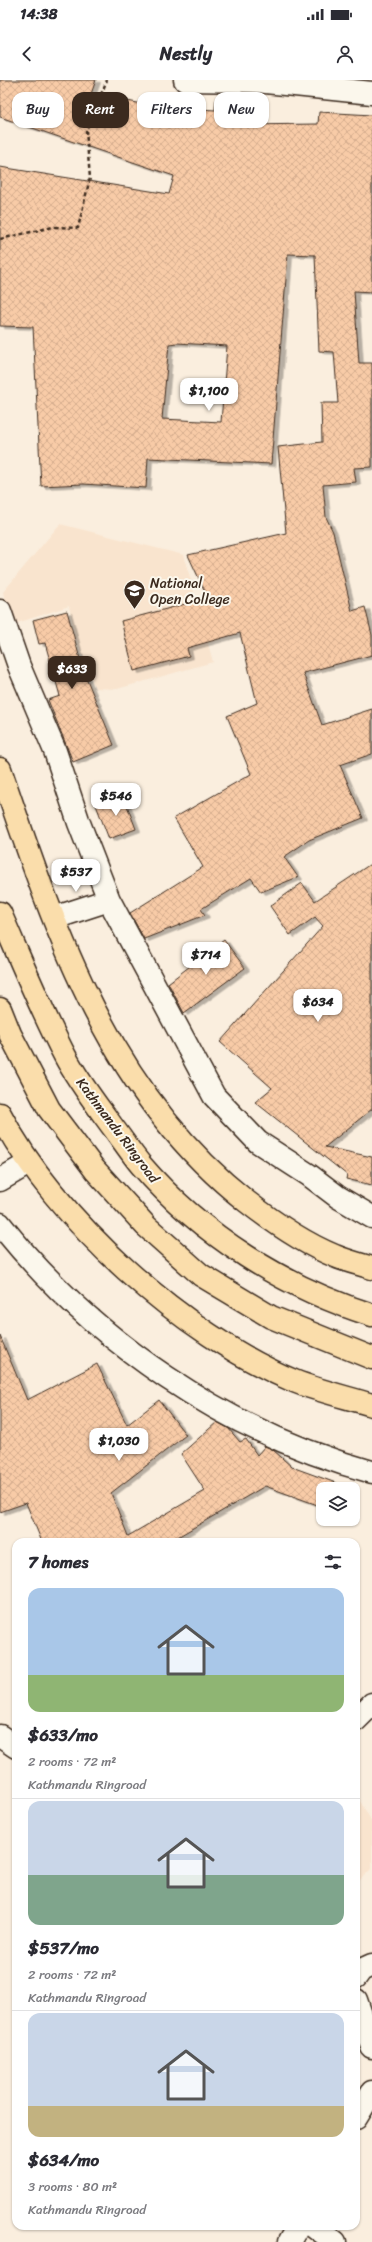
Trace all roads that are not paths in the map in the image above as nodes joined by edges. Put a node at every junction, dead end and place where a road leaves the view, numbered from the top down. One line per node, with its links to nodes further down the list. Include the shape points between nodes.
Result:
1 (185, 80): 2 (street, via 256,81)
2 (372, 93)
3 (0, 611): 5 (street, via 19,666 56,751 79,823)
4 (0, 769): 7 (main road, via 31,861)
5 (109, 900): 7 (street); 12 (street, via 214,1096 258,1142)
6 (0, 913): 15 (main road, Kathmandu Ringroad, via 66,1058 94,1102 146,1170 196,1219 252,1259 314,1293)
7 (54, 918): 14 (main road, via 74,967 116,1052 160,1116 202,1164 271,1221 335,1256)
8 (0, 1009): 16 (main road, via 10,1034 49,1109 95,1170 146,1226 201,1275 271,1317)
9 (0, 1114): 10 (main road)
10 (29, 1163): 11 (street); 17 (main road, via 66,1211 161,1299 230,1348 294,1381)
11 (0, 1180)
12 (372, 1217)
13 (0, 1224): 18 (street, via 63,1295 158,1372 207,1403 267,1434 340,1464)
14 (372, 1268)
15 (372, 1315)
16 (372, 1358)
17 (372, 1405)
18 (372, 1472)
19 (372, 1704): 20 (street)
20 (360, 1716)
21 (0, 1736): 22 (street)
22 (12, 1744)
23 (372, 1966): 24 (street)
24 (360, 1971)
25 (360, 2012): 26 (street)
26 (372, 2047)
27 (372, 2092): 28 (street)
28 (360, 2112)
29 (296, 2230): 31 (street)
30 (319, 2230): 32 (street)
31 (289, 2242)
32 (335, 2242)

